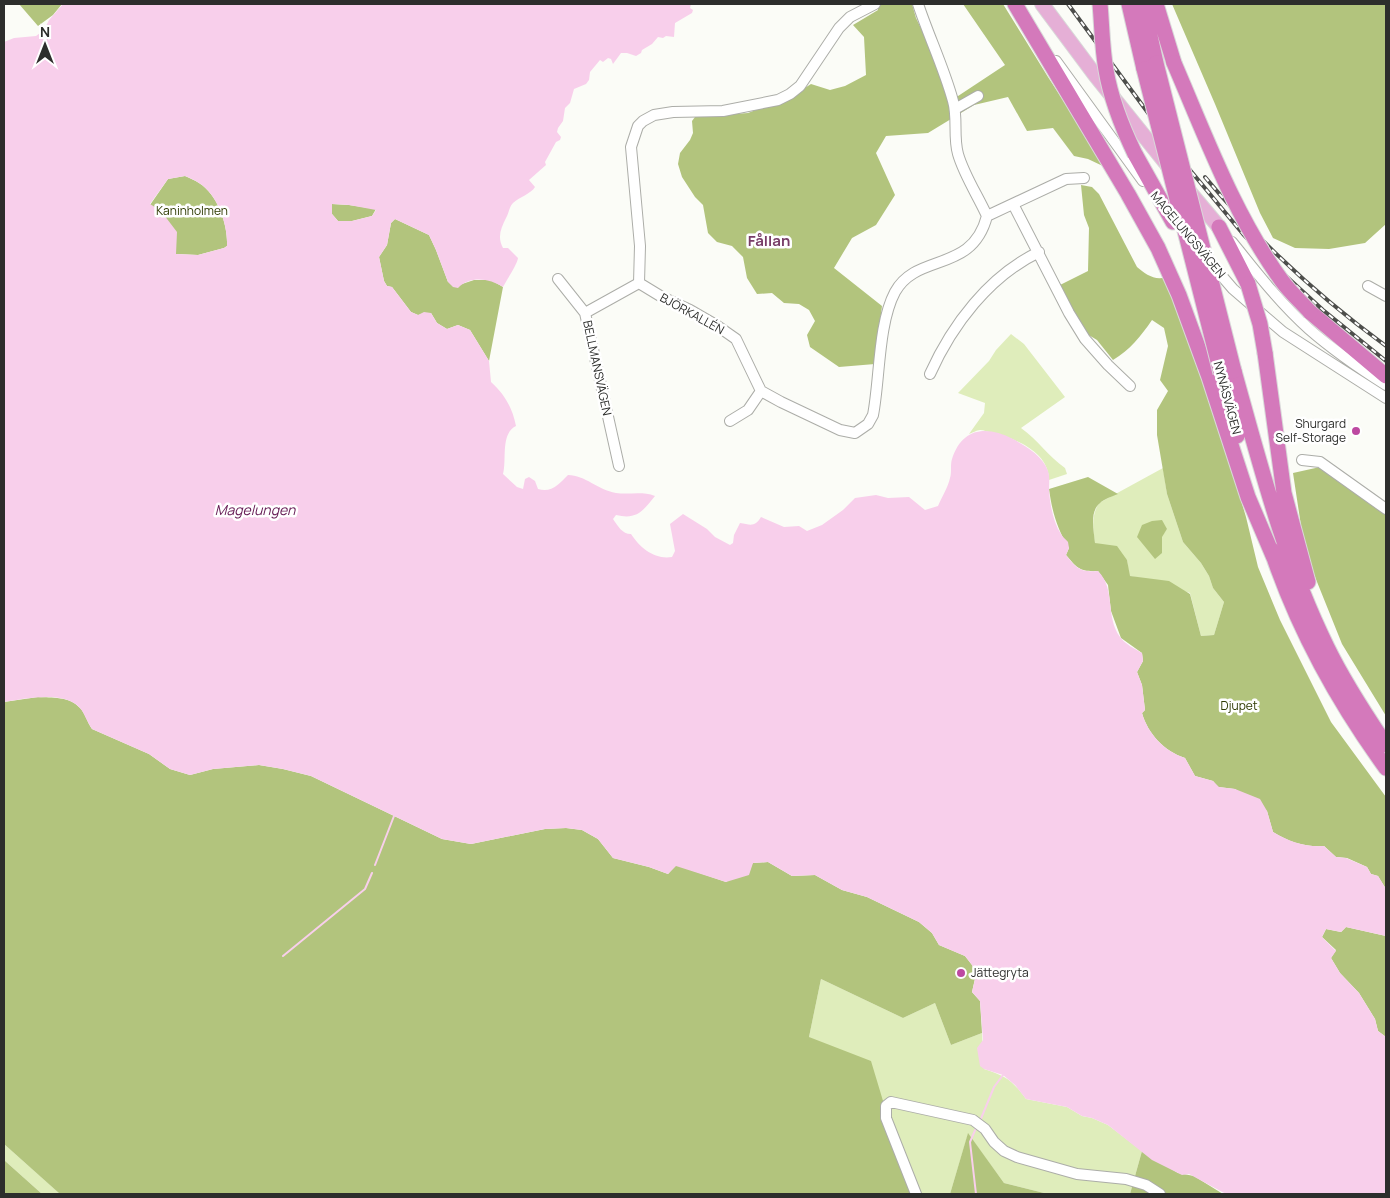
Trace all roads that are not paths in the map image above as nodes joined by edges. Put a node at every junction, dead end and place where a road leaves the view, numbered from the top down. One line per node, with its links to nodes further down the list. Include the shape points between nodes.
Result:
1 (875, 4): 19 (street, via 850,17 830,40 800,86 784,97 750,107 674,112 643,120 631,147 640,246)
2 (918, 4): 11 (street, via 941,60)
3 (1015, 4): 15 (street, MAGELUNGSVÄGEN); 24 (highway, via 1128,194)
4 (1042, 4): 16 (main road, via 1147,141)
5 (1100, 4): 15 (highway, bridge, via 1106,70 1122,126)
6 (1128, 4): 9 (highway, NYNÄSVÄGEN)
7 (1143, 4): 9 (highway, NYNÄSVÄGEN)
8 (1156, 4): 25 (highway, bridge, via 1174,63 1233,202 1258,246 1283,283 1310,312)
9 (1150, 66): 24 (highway, NYNÄSVÄGEN, bridge)
10 (978, 96): 11 (street)
11 (955, 109): 14 (street, via 958,154)
12 (1084, 178): 13 (street, via 1066,179)
13 (1014, 204): 14 (street); 17 (street)
14 (987, 216): 28 (street, via 984,229 961,254 915,271 896,291 889,308 873,415 862,430 855,433 840,430)
15 (1173, 222): 29 (street, MAGELUNGSVÄGEN, via 1233,289 1283,332)
16 (1219, 227): 26 (street, via 1275,296 1308,328); 34 (highway, bridge, via 1248,284 1260,324 1284,493 1309,586)
17 (1038, 252): 23 (street, via 1001,276 973,304 940,352); 27 (street, via 1086,339)
18 (558, 279): 22 (street, BELLMANSVÄGEN)
19 (639, 283): 22 (street); 28 (street, BJÖRKALLÉN, via 736,339)
20 (1368, 286): 21 (street)
21 (1386, 296)
22 (585, 313): 32 (street, BELLMANSVÄGEN)
23 (930, 374)
24 (1221, 374): 34 (highway, NYNÄSVÄGEN, via 1287,552); 36 (highway, NYNÄSVÄGEN, via 1246,468 1289,596 1314,652)
25 (1386, 376)
26 (1386, 385)
27 (1130, 386)
28 (761, 391): 30 (street, via 748,410)
29 (1386, 398)
30 (730, 421)
31 (1302, 460): 33 (street, via 1320,462)
32 (619, 466)
33 (1386, 509)
34 (1346, 684): 35 (highway, NYNÄSVÄGEN)
35 (1386, 745)
36 (1386, 768)
37 (916, 1194): 38 (street, via 886,1118 886,1106 891,1102 972,1120 985,1129 1004,1151 1017,1157 1077,1174 1126,1179 1146,1185)
38 (1160, 1194)

